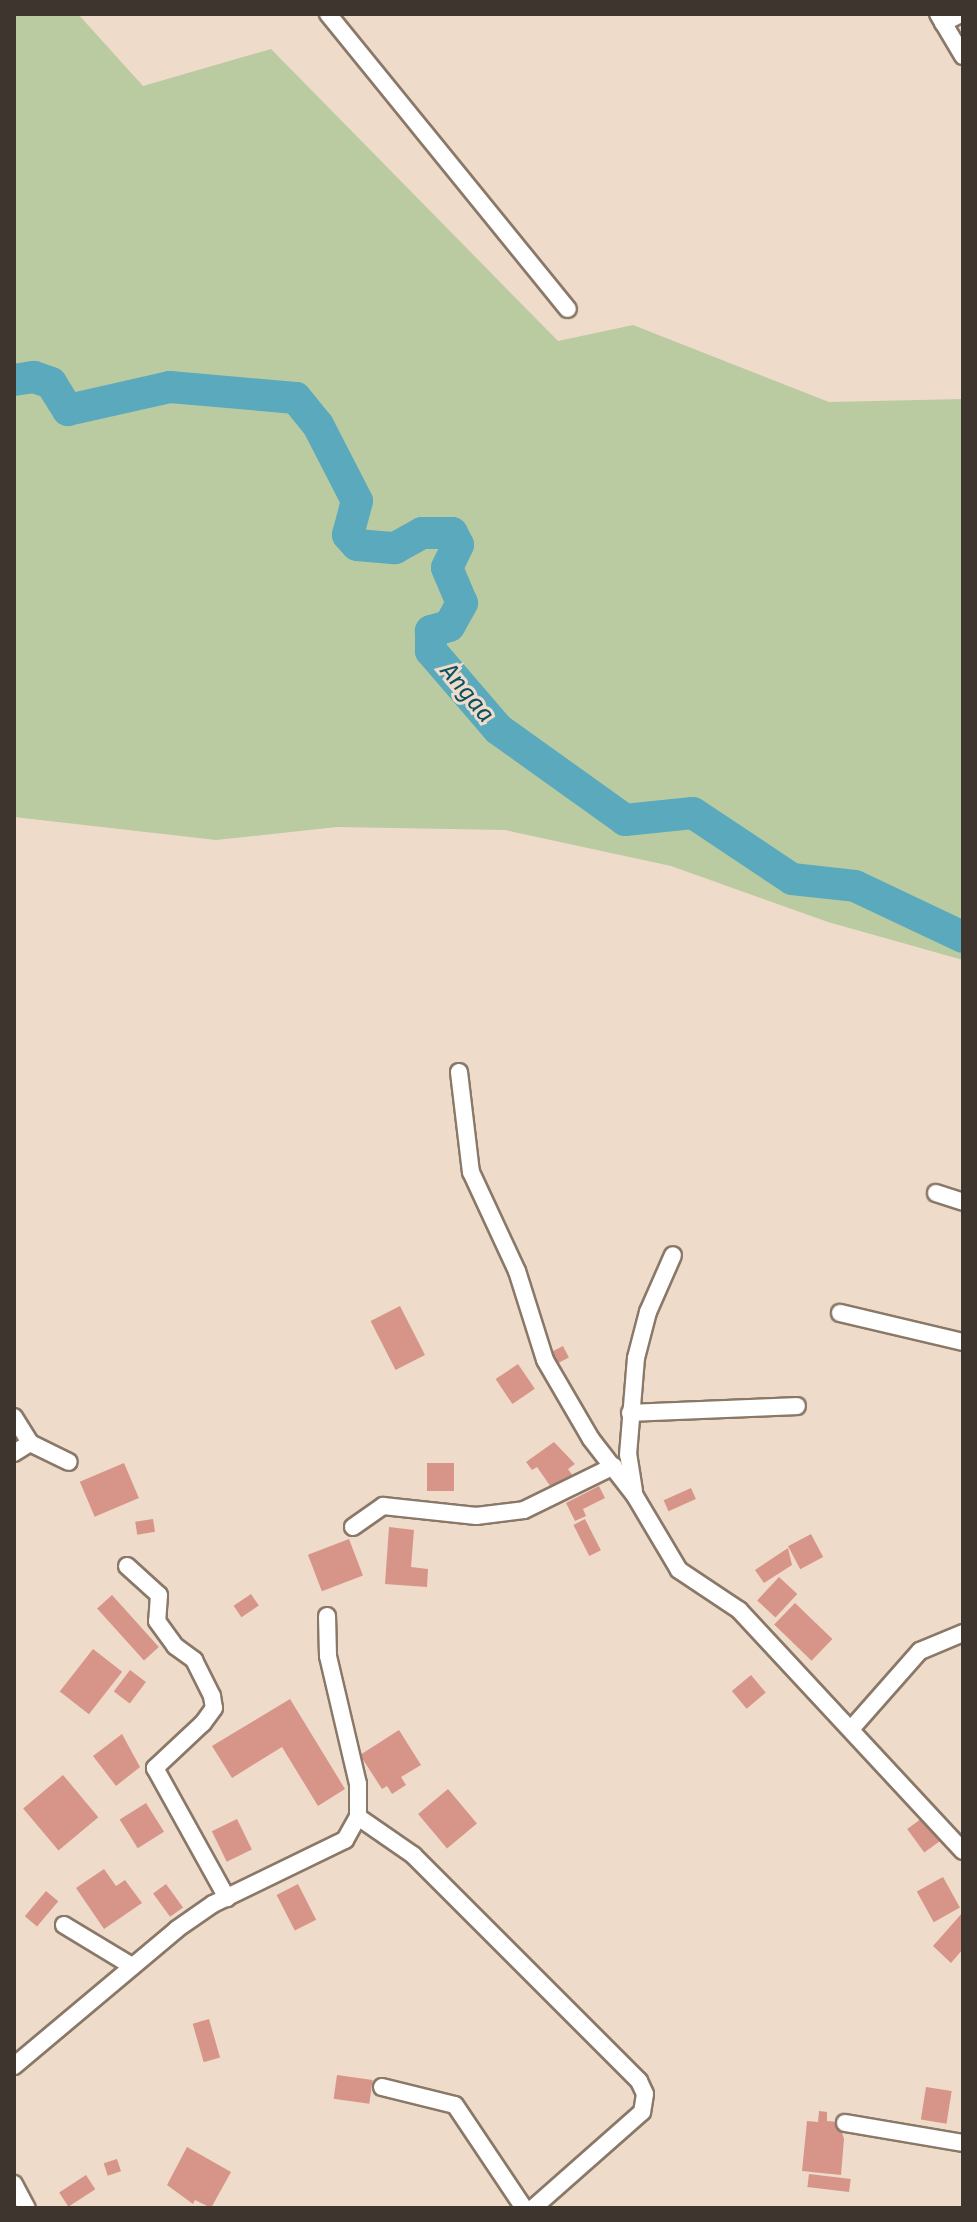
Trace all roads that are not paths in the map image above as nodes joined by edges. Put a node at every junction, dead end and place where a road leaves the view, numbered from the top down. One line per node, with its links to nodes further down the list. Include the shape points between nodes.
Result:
1 (328, 14): 5 (street)
2 (961, 14): 3 (street)
3 (940, 18): 4 (street)
4 (963, 56)
5 (568, 309)
6 (459, 1072): 18 (street, via 471,1172 517,1271 545,1360 591,1439)
7 (936, 1193): 8 (street)
8 (963, 1202)
9 (673, 1255): 13 (street, via 648,1312)
10 (840, 1313): 11 (street)
11 (963, 1342)
12 (797, 1406): 13 (street)
13 (630, 1413): 19 (street, via 628,1455)
14 (14, 1417): 15 (street)
15 (30, 1443): 16 (street); 17 (street)
16 (14, 1453)
17 (69, 1462)
18 (614, 1466): 19 (street); 20 (street, via 524,1510 476,1516 383,1506)
19 (635, 1496): 24 (street, via 679,1570 739,1610)
20 (353, 1527)
21 (127, 1566): 27 (street, via 152,1584 159,1595 157,1621 175,1646 194,1660 212,1696 214,1708 203,1723 155,1768)
22 (327, 1616): 25 (street, via 328,1656 358,1784)
23 (963, 1633): 24 (street, via 920,1651)
24 (852, 1728): 26 (street)
25 (358, 1817): 27 (street, via 345,1840); 37 (street, via 413,1855 639,2081 645,2094 642,2112)
26 (963, 1851)
27 (227, 1898): 29 (street)
28 (64, 1925): 29 (street)
29 (132, 1966): 30 (street)
30 (14, 2066)
31 (382, 2087): 36 (street, via 455,2105)
32 (845, 2123): 33 (street)
33 (963, 2143)
34 (14, 2184): 35 (street)
35 (27, 2208)
36 (524, 2208)
37 (533, 2208)

